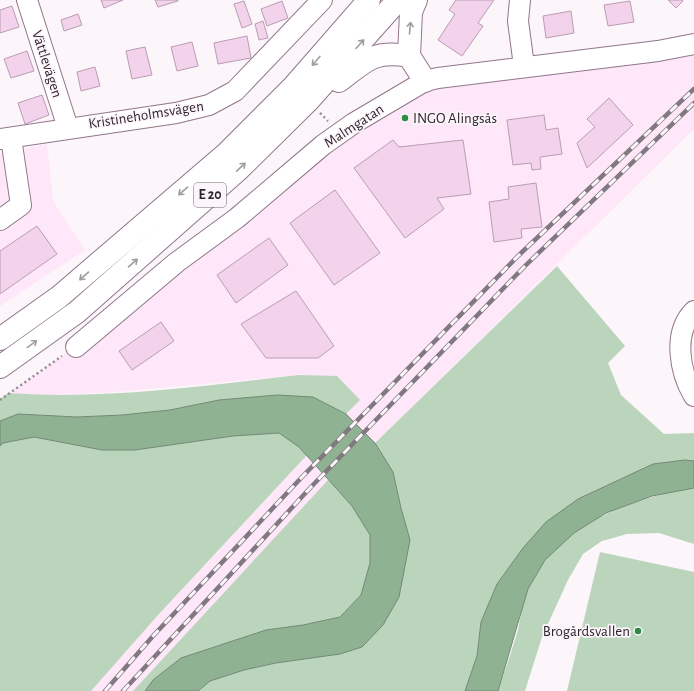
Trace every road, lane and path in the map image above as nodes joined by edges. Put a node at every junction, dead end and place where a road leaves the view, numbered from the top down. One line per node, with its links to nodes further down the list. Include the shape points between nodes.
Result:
1 (26, 0): 12 (street, Vättlevägen)
2 (322, 0): 12 (street, Kristineholmsvägen, via 235,91 209,105 176,113)
3 (369, 0): 16 (highway, E 20, one-way to 16, via 294,86 227,153 59,297)
4 (398, 0): 11 (highway, E 20, one-way to 4)
5 (416, 0): 8 (highway, one-way to 5, via 411,12)
6 (520, 0): 9 (street, via 518,21)
7 (694, 44): 9 (street, Malmgatan, via 666,50)
8 (409, 56): 10 (highway); 11 (highway, via 380,54)
9 (524, 66): 10 (street, Malmgatan)
10 (425, 81): 17 (street, Malmgatan, via 354,123 323,145 237,218 177,262)
11 (308, 102): 18 (highway, E 20, one-way to 11, via 77,312 239,169)
12 (68, 128): 13 (street, Kristineholmsvägen)
13 (5, 138): 14 (street, via 21,205)
14 (0, 220)
15 (694, 311): 19 (street, via 689,316 682,335 682,367)
16 (0, 339)
17 (76, 347): 20 (path)
18 (0, 367)
19 (694, 396)
20 (0, 400)

